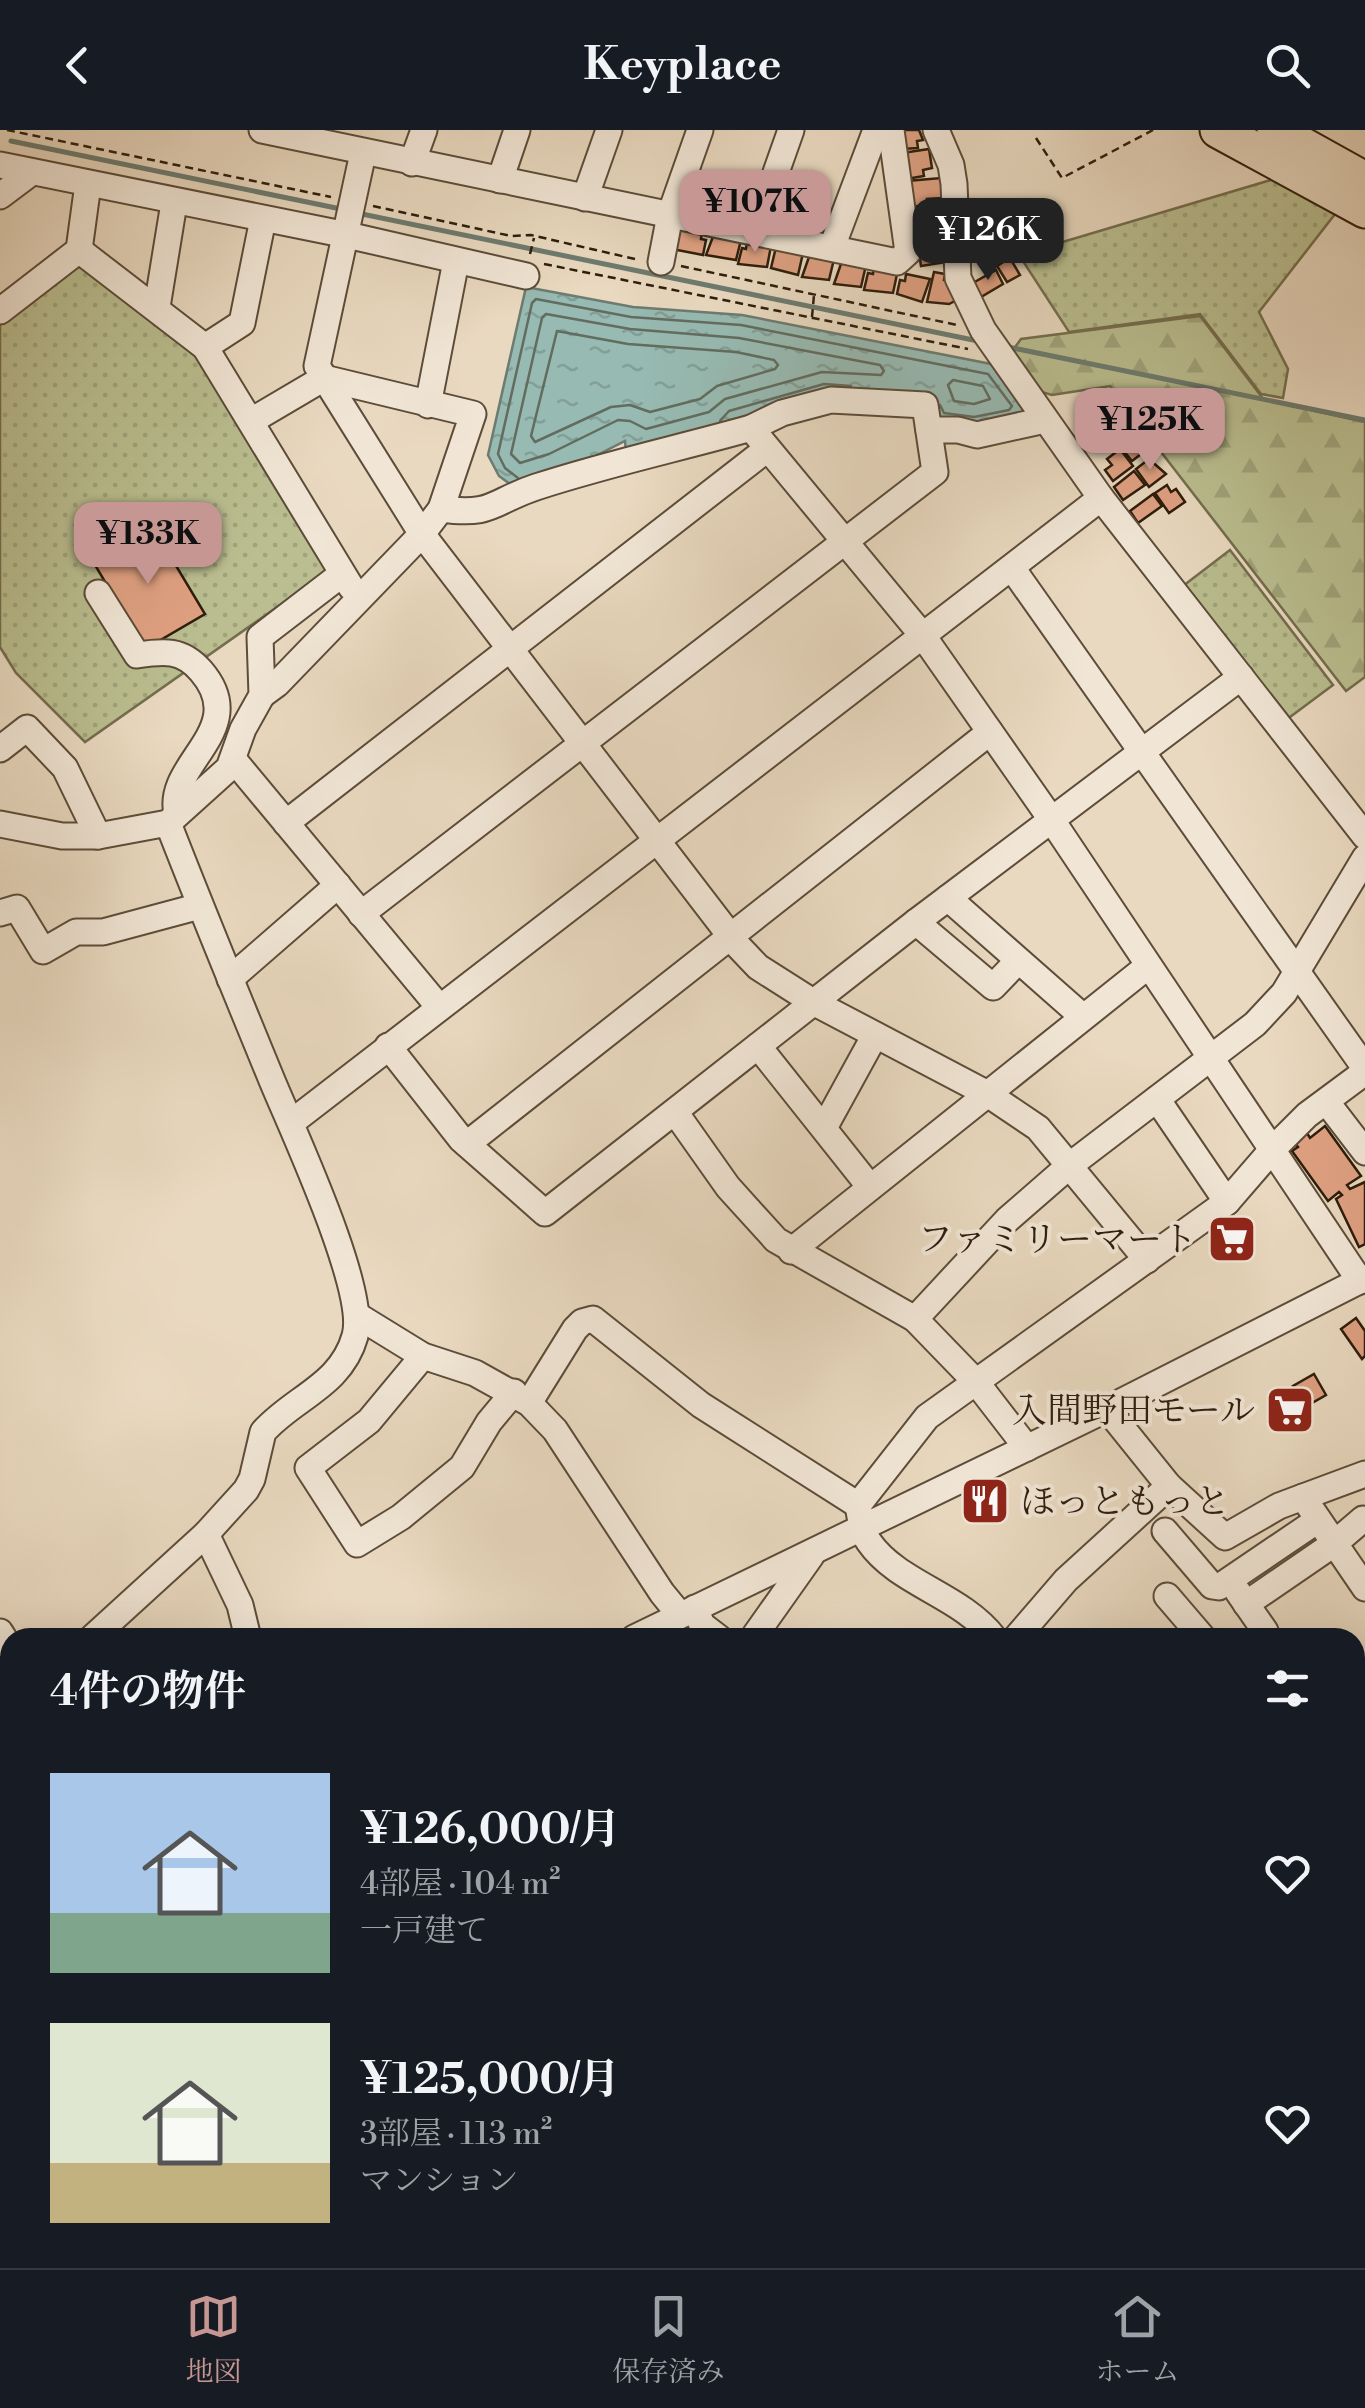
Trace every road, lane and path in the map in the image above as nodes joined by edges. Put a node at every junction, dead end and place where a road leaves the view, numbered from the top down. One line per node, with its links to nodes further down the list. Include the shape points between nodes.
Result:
1 (7, 130): 29 (path)
2 (262, 130): 14 (street)
3 (424, 130): 17 (street)
4 (518, 130): 20 (street)
5 (609, 130): 24 (street)
6 (700, 130): 27 (street)
7 (791, 130): 30 (street)
8 (876, 130): 32 (street)
9 (891, 130): 32 (street, via 908,252 897,262)
10 (936, 130): 44 (street, via 954,184 958,278 992,345)
11 (1153, 130): 15 (path, via 1062,178)
12 (1218, 130): 26 (highway)
13 (1275, 130): 21 (highway)
14 (331, 138): 16 (street)
15 (1036, 138)
16 (363, 153): 17 (street); 29 (street)
17 (412, 163): 20 (street)
18 (0, 166): 19 (street)
19 (32, 172): 22 (street); 23 (street)
20 (500, 180): 24 (street)
21 (1365, 180)
22 (88, 184): 25 (street); 33 (street)
23 (0, 196)
24 (585, 198): 27 (street)
25 (174, 202): 28 (street); 38 (street)
26 (1365, 210)
27 (670, 215): 30 (street); 35 (street)
28 (263, 219): 29 (street); 41 (street, via 242,323)
29 (350, 221): 34 (street); 42 (street, via 317,366)
30 (755, 232): 32 (street)
31 (534, 237): 36 (path)
32 (832, 248)
33 (79, 250): 38 (street); 39 (street)
34 (456, 260): 36 (street); 43 (street)
35 (662, 262)
36 (527, 268)
37 (814, 296): 40 (path)
38 (157, 307): 41 (street)
39 (0, 310)
40 (812, 317)
41 (205, 347): 45 (street)
42 (324, 378): 43 (street); 45 (street); 51 (street)
43 (428, 405): 50 (street, via 473,414)
44 (1045, 420): 47 (street, via 977,435); 49 (street)
45 (251, 421): 54 (street)
46 (752, 428): 47 (street, via 831,400 925,405); 48 (street); 50 (street, via 532,488 488,510)
47 (929, 430): 52 (street, via 935,472)
48 (767, 449): 52 (street); 58 (street)
49 (1101, 498): 53 (street); 59 (street)
50 (441, 509): 51 (street)
51 (422, 534): 56 (street); 58 (street)
52 (844, 541): 57 (street); 62 (street)
53 (1012, 568): 57 (street); 64 (street)
54 (342, 574): 56 (street); 60 (street, via 260,636)
55 (98, 593): 66 (street, via 137,655 187,657 214,690 219,714)
56 (360, 599): 60 (street)
57 (923, 636): 61 (street); 72 (street)
58 (509, 649): 62 (street); 68 (street)
59 (1241, 677): 64 (street); 71 (street)
60 (262, 695): 65 (street)
61 (990, 732): 67 (street); 80 (street)
62 (582, 743): 72 (street); 78 (street)
63 (1, 747): 70 (street, via 27,728 65,768)
64 (1143, 750): 67 (street); 83 (street)
65 (233, 759): 66 (street); 68 (street)
66 (172, 819): 70 (street); 76 (street)
67 (1051, 820): 75 (street); 82 (street)
68 (286, 824): 74 (street)
69 (2, 828): 70 (street)
70 (98, 836)
71 (1365, 836)
72 (657, 840): 80 (street); 86 (street)
73 (1365, 858): 83 (street)
74 (338, 885): 78 (street); 84 (street)
75 (948, 898): 79 (street); 81 (street)
76 (200, 906): 77 (street, via 103,932 76,932 43,951 17,908); 84 (street)
77 (0, 913)
78 (361, 914): 86 (street)
79 (916, 922): 81 (street, via 993,987); 85 (street)
80 (732, 939): 85 (street, via 758,966); 99 (street)
81 (1018, 961): 87 (street)
82 (1148, 966): 87 (street); 91 (street)
83 (1298, 971): 91 (street, via 1255,1024); 92 (street)
84 (230, 979): 97 (street)
85 (813, 1002): 88 (street); 90 (street)
86 (439, 1007): 89 (street)
87 (1083, 1017): 93 (street)
88 (875, 1035): 93 (street); 98 (street)
89 (388, 1046): 97 (street); 99 (street)
90 (758, 1046): 96 (street); 98 (street)
91 (1210, 1059): 94 (street); 100 (street)
92 (1365, 1070): 100 (street)
93 (986, 1093): 102 (street, via 1038,1128); 103 (street)
94 (1158, 1099): 102 (street); 104 (street)
95 (1332, 1109): 101 (street)
96 (675, 1112): 99 (street, via 545,1213); 105 (street, via 747,1212)
97 (292, 1122): 108 (street)
98 (824, 1128): 103 (street)
99 (468, 1144)
100 (1272, 1150): 104 (street); 107 (street)
101 (1365, 1152)
102 (1068, 1166): 106 (street); 109 (street, via 1006,1220)
103 (870, 1187): 105 (street)
104 (1228, 1202): 106 (street)
105 (791, 1251): 109 (street)
106 (1147, 1260): 111 (street)
107 (1363, 1280): 113 (street)
108 (358, 1316): 110 (street); 122 (street, via 339,1370 263,1432 252,1480)
109 (915, 1319): 111 (street)
110 (422, 1356): 112 (street); 112 (street, via 368,1421 308,1468 356,1544 462,1467 489,1422)
111 (976, 1382): 114 (street); 118 (street, via 928,1417)
112 (522, 1397): 118 (street, via 582,1322 593,1319 701,1406); 129 (street, via 555,1430 662,1593)
113 (1106, 1409): 114 (street); 116 (street)
114 (1027, 1448): 118 (street)
115 (1365, 1474): 117 (street)
116 (1169, 1486): 117 (street, via 1225,1537); 136 (street, via 1066,1580)
117 (1291, 1501): 119 (street)
118 (860, 1516): 124 (street); 135 (street, via 869,1542 890,1564 961,1606)
119 (1318, 1520): 123 (street); 125 (street)
120 (1365, 1521): 123 (street)
121 (1164, 1531): 125 (street, via 1212,1586)
122 (206, 1534): 130 (street); 131 (street)
123 (1334, 1542): 126 (street); 128 (street)
124 (814, 1552): 129 (street); 134 (street)
125 (1229, 1580): 128 (street)
126 (1365, 1588)
127 (1167, 1596): 137 (street)
128 (1246, 1604): 138 (street)
129 (688, 1611): 132 (street); 133 (street)
130 (103, 1628)
131 (246, 1628)
132 (654, 1628)
133 (707, 1628)
134 (760, 1628)
135 (984, 1628)
136 (1025, 1628)
137 (1194, 1628)
138 (1261, 1628)

